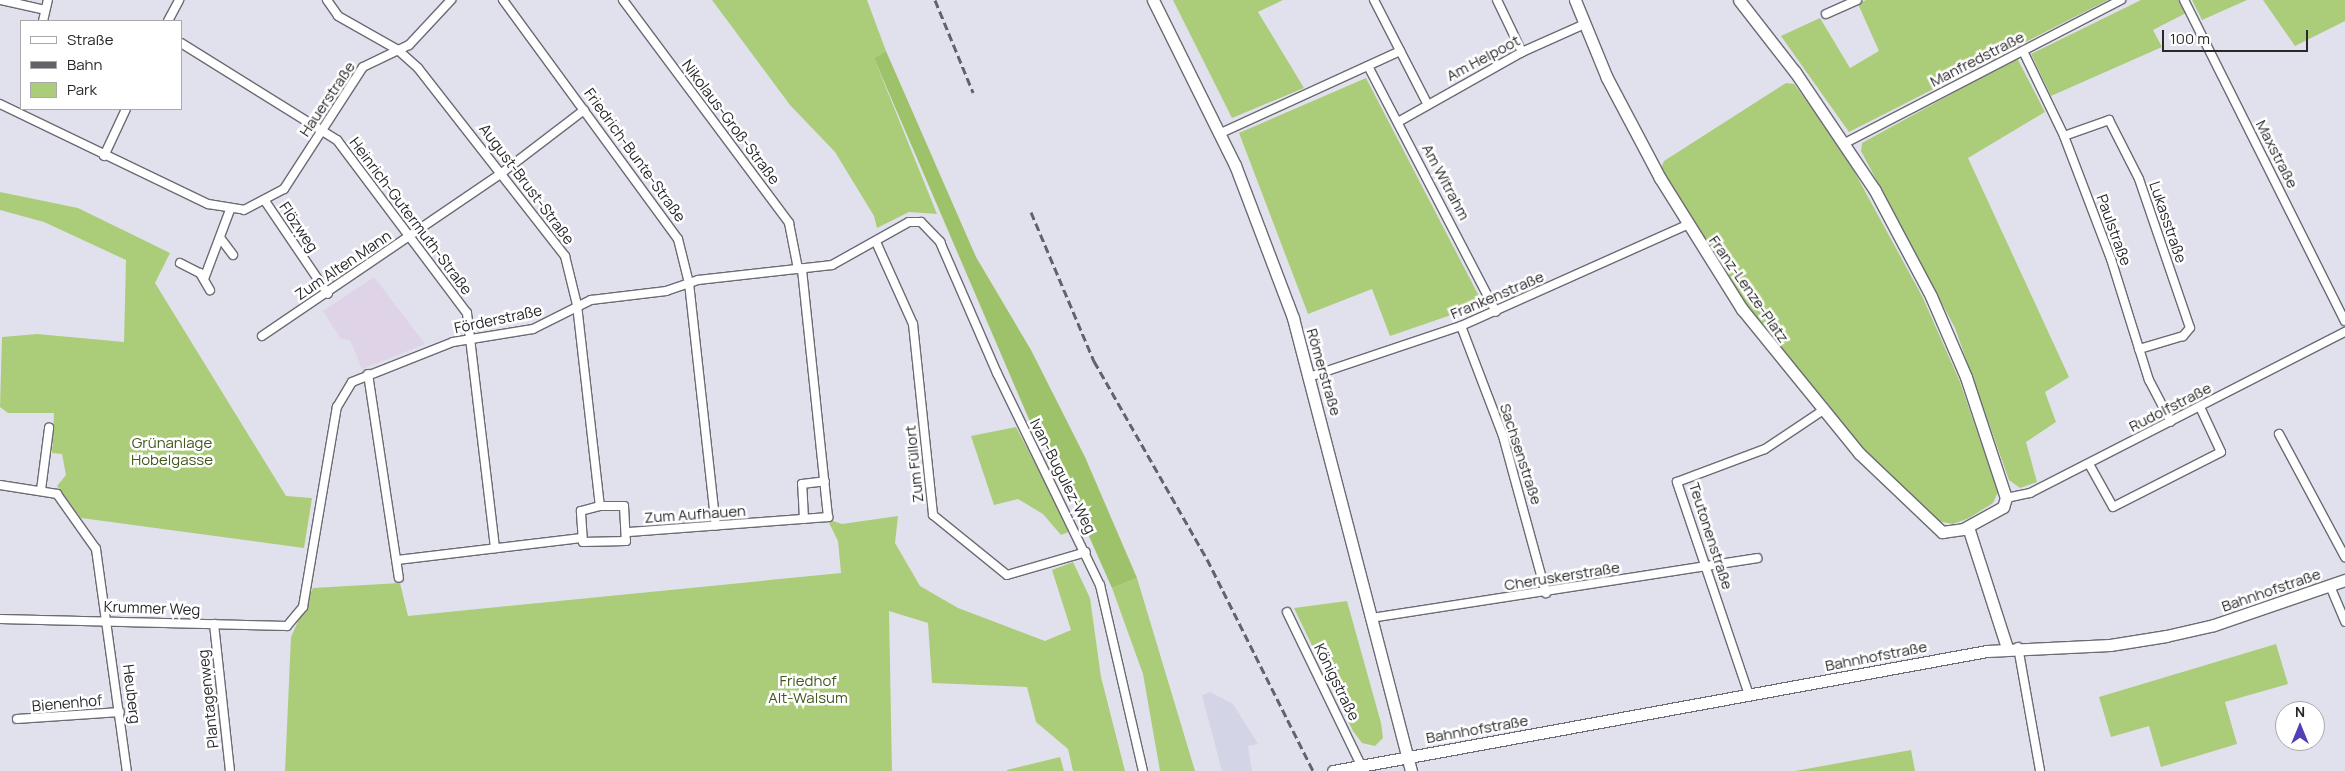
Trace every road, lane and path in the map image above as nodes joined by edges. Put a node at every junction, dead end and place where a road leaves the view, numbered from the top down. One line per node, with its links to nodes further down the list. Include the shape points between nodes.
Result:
1 (1, 0): 16 (street)
2 (48, 0): 16 (street)
3 (179, 0): 19 (street)
4 (327, 0): 22 (street, August-Brust-Straße, via 338,16)
5 (451, 0): 22 (street, Hauerstraße, via 421,34)
6 (503, 0): 30 (street, Friedrich-Bunte-Straße)
7 (623, 0): 48 (street, Nikolaus-Groß-Straße, via 789,223)
8 (1154, 0): 34 (street, Römerstraße)
9 (1374, 0): 23 (street)
10 (1496, 0): 25 (street)
11 (1574, 0): 20 (street, Franz-Lenze-Platz)
12 (1739, 0): 36 (street)
13 (1857, 0): 17 (street)
14 (2121, 0): 24 (street, Manfredstraße)
15 (2184, 0): 55 (street, Maxstraße)
16 (45, 10): 18 (street)
17 (1826, 14)
18 (43, 20)
19 (169, 20)
20 (1585, 24): 25 (street, Am Helpoot); 42 (street, Franz-Lenze-Platz, via 1606,78)
21 (182, 44): 33 (street, Heinrich-Gutermuth-Straße)
22 (398, 50): 33 (street, Hauerstraße, via 363,67); 38 (street, August-Brust-Straße)
23 (1400, 51): 26 (street); 27 (street)
24 (2023, 51): 35 (street, Paulstraße); 36 (street, Manfredstraße)
25 (1522, 52): 27 (street, Am Helpoot)
26 (1368, 66): 32 (street, Am Witrahm); 34 (street)
27 (1427, 103): 32 (street, Am Helpoot)
28 (0, 104): 31 (street)
29 (126, 110): 37 (street)
30 (584, 110): 38 (street, Zum Alten Mann); 50 (street, Friedrich-Bunte-Straße, via 670,226 684,252)
31 (23, 111): 37 (street)
32 (1398, 122): 54 (street, Am Witrahm)
33 (323, 128): 39 (street, Hauerstraße, via 284,189); 43 (street, Heinrich-Gutermuth-Straße, via 337,140)
34 (1221, 133): 62 (street, Römerstraße)
35 (2064, 136): 60 (street, Paulstraße, via 2111,259); 60 (street, Lukasstraße, via 2109,120 2145,195 2190,328 2183,336)
36 (1845, 143): 72 (street, via 1931,296 1966,377)
37 (104, 156): 40 (street)
38 (503, 172): 43 (street, Zum Alten Mann); 53 (street, August-Brust-Straße, via 565,256)
39 (265, 201): 40 (street, Hauerstraße); 52 (street, Flözweg)
40 (230, 210): 44 (street)
41 (909, 222): 45 (street, Förderstraße); 81 (street, Ivan-Bugulez-Weg, via 921,222 940,242 996,373)
42 (1687, 225): 54 (street, Frankenstraße); 64 (street, Franz-Lenze-Platz, via 1747,316)
43 (409, 237): 52 (street, Zum Alten Mann); 59 (street, Heinrich-Gutermuth-Straße, via 467,313)
44 (221, 239): 46 (street); 49 (street)
45 (876, 242): 48 (street, Förderstraße, via 832,265); 81 (street, Zum Füllort, via 913,324 933,514 1007,575)
46 (233, 255)
47 (180, 263): 49 (street)
48 (800, 268): 50 (street, Förderstraße); 69 (street, Nikolaus-Groß-Straße)
49 (204, 279): 51 (street)
50 (689, 283): 53 (street, Förderstraße, via 666,291); 76 (street, Friedrich-Bunte-Straße)
51 (210, 290)
52 (328, 294): 58 (street, Zum Alten Mann)
53 (577, 305): 59 (street, Förderstraße, via 533,329); 73 (street, August-Brust-Straße)
54 (1496, 312): 56 (street, Frankenstraße)
55 (2345, 321)
56 (1461, 326): 62 (street, Frankenstraße); 89 (street, Sachsenstraße, via 1502,436)
57 (2345, 332): 63 (street, Rudolfstraße)
58 (262, 336)
59 (472, 337): 61 (street, Förderstraße); 80 (street, Heinrich-Gutermuth-Straße)
60 (2139, 350): 65 (street, Paulstraße)
61 (368, 374): 84 (street); 91 (street, Förderstraße, via 347,386 337,407)
62 (1312, 376): 92 (street, Römerstraße)
63 (2200, 407): 65 (street, Rudolfstraße); 68 (street, via 2221,452 2113,507)
64 (1822, 411): 77 (street, Franz-Lenze-Platz, via 1942,532); 85 (street, Teutonenstraße, via 1765,449 1677,482)
65 (2171, 422): 68 (street, Rudolfstraße)
66 (49, 428): 71 (street)
67 (2279, 434): 82 (street)
68 (2089, 464): 72 (street, Rudolfstraße, via 2021,497)
69 (825, 481): 74 (street, Nikolaus-Groß-Straße); 75 (street, via 802,484)
70 (0, 485): 71 (street, Heuberg)
71 (41, 490): 94 (street, Heuberg, via 57,494 92,539)
72 (2006, 498): 77 (street, Franz-Lenze-Platz, via 2003,506)
73 (600, 506): 78 (street, via 624,506); 79 (street, via 581,511)
74 (828, 518): 75 (street, Zum Aufhauen)
75 (804, 519): 76 (street, Zum Aufhauen)
76 (716, 526): 78 (street, Zum Aufhauen)
77 (1968, 527): 97 (street)
78 (629, 532): 79 (street, Zum Aufhauen, via 626,540 606,543 586,545)
79 (582, 538): 80 (street, Zum Aufhauen)
80 (495, 548): 84 (street, Zum Aufhauen)
81 (1086, 552): 105 (street, Ivan-Bugulez-Weg, via 1105,603)
82 (2345, 557)
83 (1757, 558): 85 (street, Cheruskerstraße)
84 (397, 560): 86 (street)
85 (1707, 567): 89 (street, Cheruskerstraße); 98 (street, Teutonenstraße)
86 (399, 578)
87 (2345, 580): 88 (street, Bahnhofstraße)
88 (2330, 586): 95 (street); 97 (street, Bahnhofstraße, via 2166,636 2110,644)
89 (1546, 593): 92 (street, Cheruskerstraße)
90 (1287, 612): 102 (street, Königstraße)
91 (300, 616): 96 (street, Krummer Weg, via 280,627)
92 (1372, 618): 101 (street, Römerstraße)
93 (0, 619): 94 (street, Krummer Weg)
94 (108, 621): 96 (street, Krummer Weg); 99 (street, Heuberg)
95 (2345, 622)
96 (214, 624): 104 (street, Plantagenweg)
97 (2013, 648): 98 (street, Bahnhofstraße); 108 (street)
98 (1749, 695): 101 (street, Bahnhofstraße)
99 (120, 712): 100 (street, Bienenhof); 103 (street, Heuberg)
100 (17, 718)
101 (1408, 757): 102 (street); 107 (street, Römerstraße)
102 (1361, 765): 106 (street)
103 (127, 771)
104 (230, 771)
105 (1143, 771)
106 (1333, 771)
107 (1411, 771)
108 (2040, 771)

